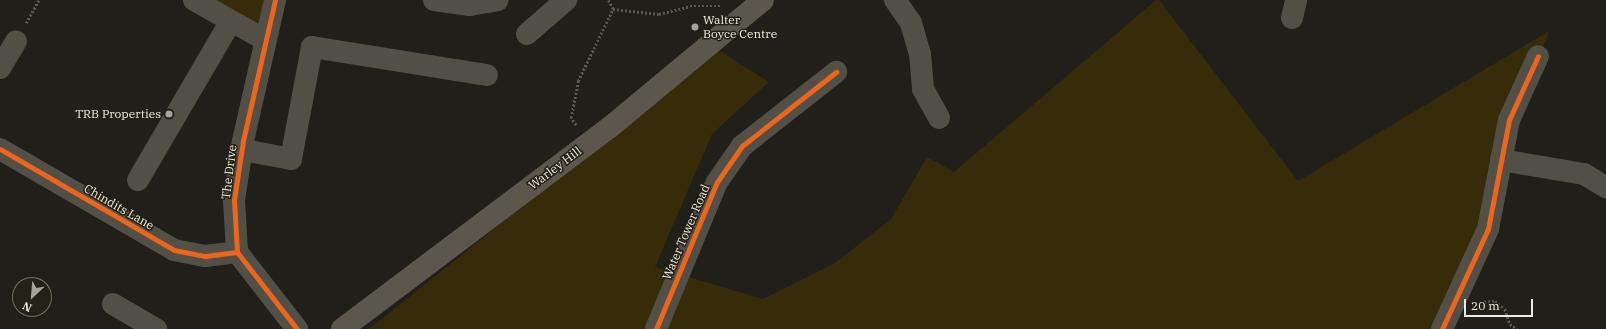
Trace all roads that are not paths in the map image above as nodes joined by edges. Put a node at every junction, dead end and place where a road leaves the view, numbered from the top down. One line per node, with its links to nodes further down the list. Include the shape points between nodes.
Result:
1 (194, 0): 8 (street)
2 (275, 0): 11 (street, The Drive)
3 (434, 0): 4 (street, via 470,5)
4 (498, 0)
5 (566, 0): 9 (street)
6 (763, 0): 26 (main road, Warley Hill, via 586,144)
7 (895, 0): 16 (street, via 912,28 920,54 923,89)
8 (231, 21): 11 (street); 20 (street)
9 (527, 34)
10 (16, 40): 13 (street)
11 (266, 40): 18 (street, The Drive)
12 (1538, 56): 19 (street, via 1509,120)
13 (0, 68)
14 (836, 72): 27 (street, Water Tower Road, via 742,146 717,182)
15 (487, 75): 18 (street, via 312,47 291,159)
16 (939, 118)
17 (0, 149): 22 (street, Chindits Lane, via 174,250 204,256)
18 (243, 150): 22 (street, The Drive, via 234,200)
19 (1501, 160): 21 (street, via 1584,174); 28 (street, via 1488,228)
20 (138, 180)
21 (1606, 187)
22 (237, 252): 25 (street)
23 (113, 304): 24 (street)
24 (156, 329)
25 (297, 329)
26 (342, 329)
27 (656, 329)
28 (1442, 329)

